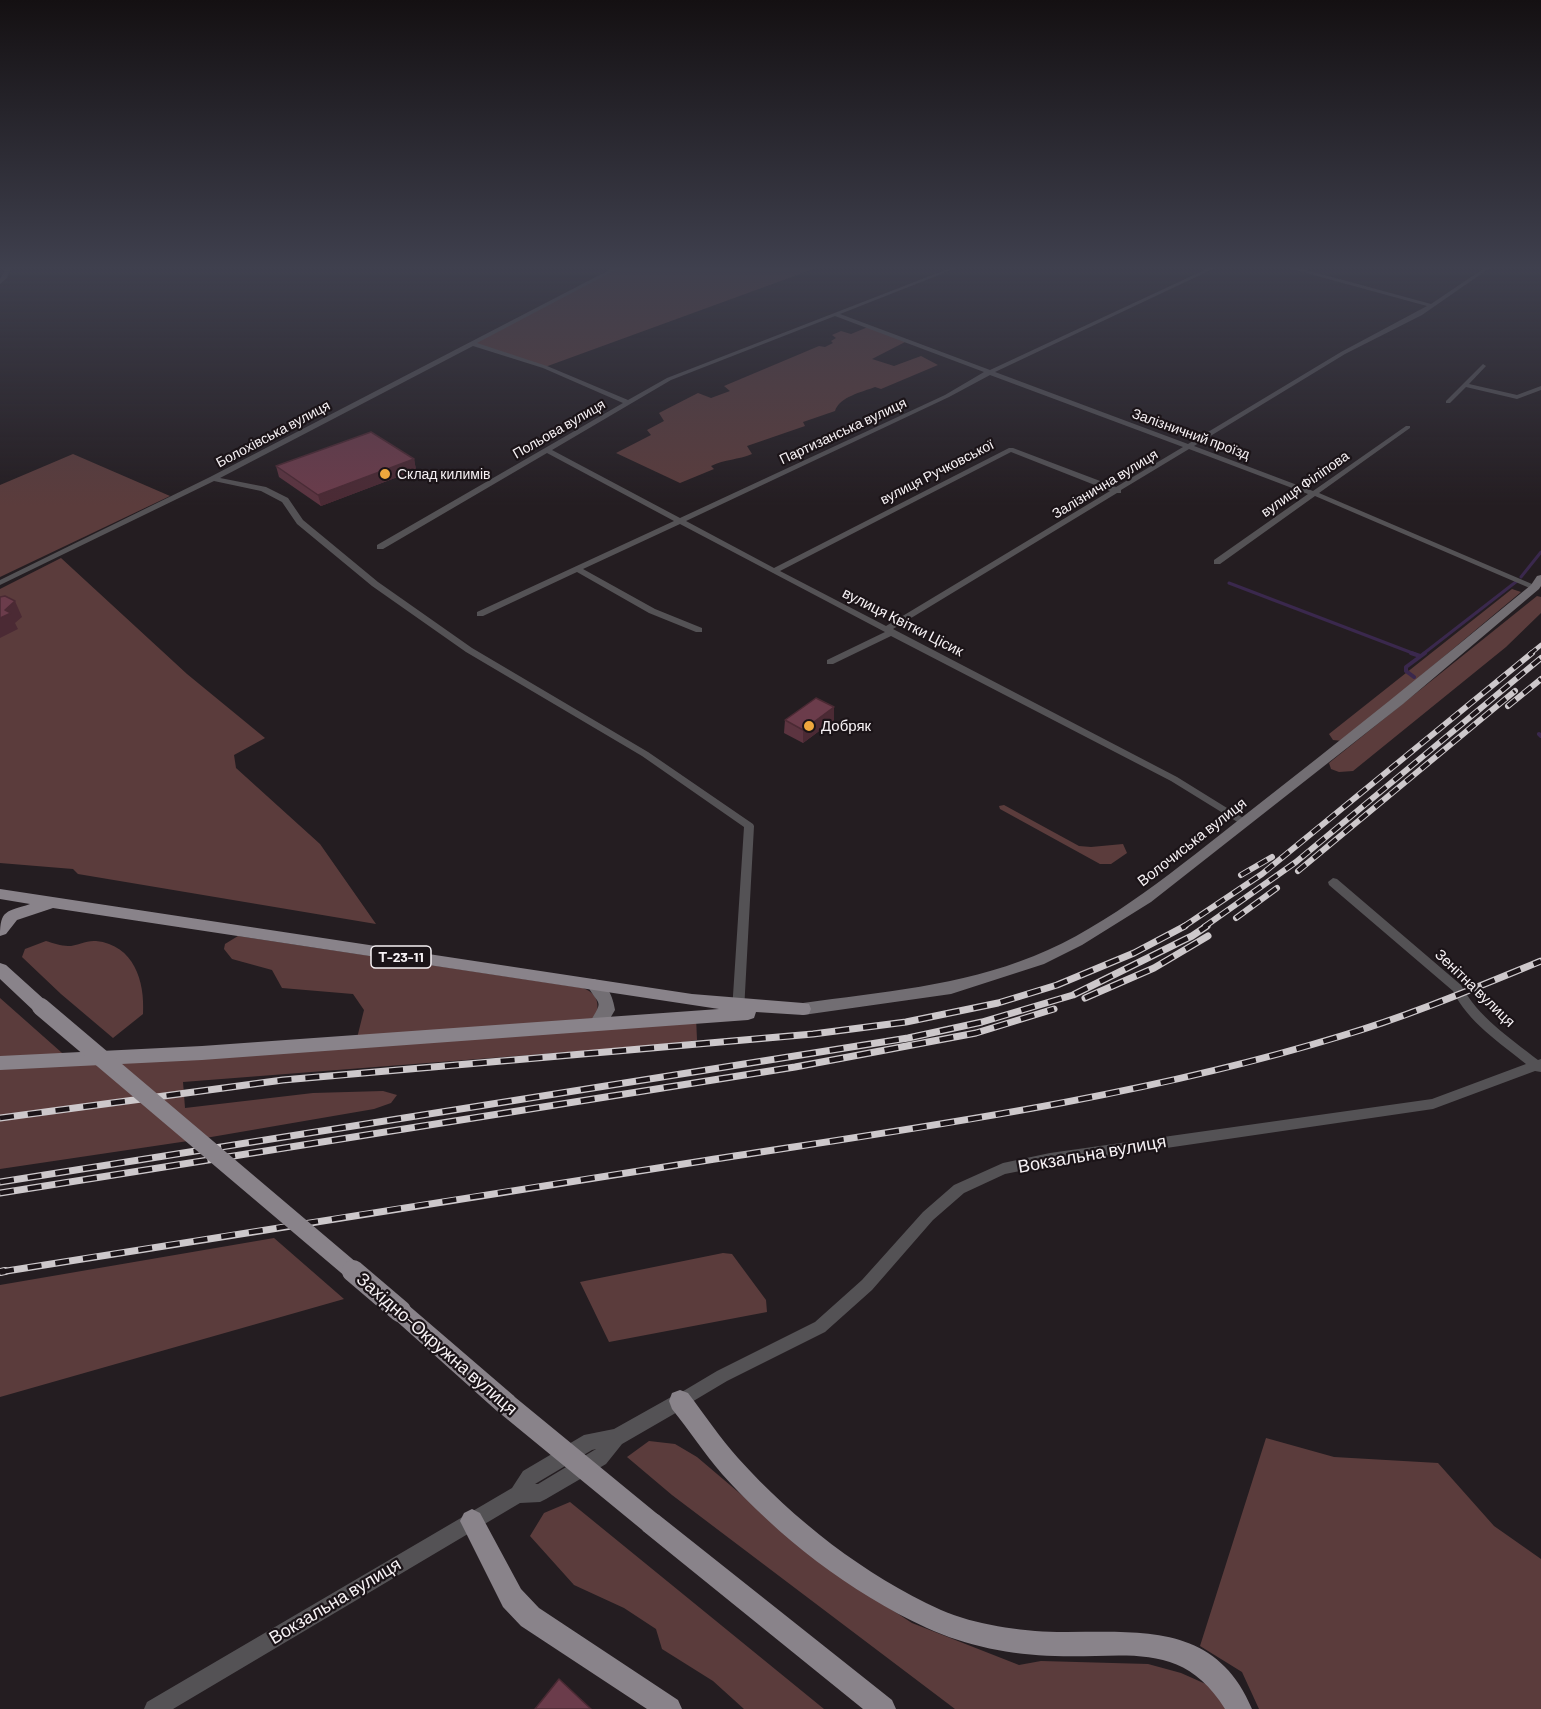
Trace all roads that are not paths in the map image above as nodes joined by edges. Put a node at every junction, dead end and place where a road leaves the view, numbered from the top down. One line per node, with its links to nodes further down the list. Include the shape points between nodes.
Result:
1 (466, 347): 16 (street, Болохівська вулиця)
2 (479, 347): 11 (street, via 545,368)
3 (751, 347): 11 (street, Польова вулиця, via 669,379)
4 (921, 347): 8 (street, Залізничний проїзд)
5 (1046, 347): 8 (street, Партизанська вулиця)
6 (1355, 347): 14 (street, Залізнична вулиця)
7 (1483, 366): 9 (street)
8 (990, 373): 14 (street, Залізничний проїзд); 19 (street, Партизанська вулиця)
9 (1465, 385): 10 (street, via 1517,397); 12 (street)
10 (1541, 388)
11 (626, 402): 15 (street, Польова вулиця)
12 (1448, 402)
13 (1408, 427): 18 (street, вулиця Філіпова)
14 (1191, 447): 17 (street, Залізнична вулиця); 18 (street, Залізничний проїзд)
15 (547, 450): 19 (street, вулиця Квітки Цісик); 20 (street, Польова вулиця)
16 (213, 479): 24 (street, Болохівська вулиця); 37 (street, via 263,489 285,500 300,522 375,584 469,650 645,754 749,826)
17 (1118, 490): 23 (street, вулиця Ручковської, via 1011,449); 28 (street, Залізнична вулиця)
18 (1315, 494): 21 (street, вулиця Філіпова); 25 (street, Залізничний проїзд)
19 (679, 520): 22 (street, Партизанська вулиця); 23 (street, вулиця Квітки Цісик)
20 (380, 547)
21 (1217, 562)
22 (578, 569): 26 (street, Партизанська вулиця); 27 (street, via 652,611)
23 (774, 571): 28 (street, вулиця Квітки Цісик)
24 (0, 583)
25 (1538, 583): 30 (main road, Волочиська вулиця / Т-23-11, via 1400,701)
26 (480, 614)
27 (699, 630)
28 (890, 631): 29 (street, Залізнична вулиця); 30 (street, вулиця Квітки Цісик, via 1174,779)
29 (831, 662)
30 (1244, 823): 38 (main road, Волочиська вулиця / Т-23-11, via 1146,899 1077,942 1039,960 951,988)
31 (1333, 882): 41 (street, Зенітна вулиця, via 1457,988 1476,1013)
32 (0, 894): 33 (main road, Т-23-11)
33 (80, 906): 34 (main road, via 34,906 11,916); 36 (main road, Т-23-11)
34 (0, 930)
35 (1, 966): 46 (main road, Західно-Окружна вулиця, bridge, via 41,1006 506,1404)
36 (594, 985): 37 (main road, Т-23-11); 39 (main road, via 606,998 607,1010)
37 (738, 1009): 38 (main road, Т-23-11); 39 (main road, Т-23-11)
38 (802, 1009)
39 (597, 1024): 40 (main road, Т-23-11)
40 (0, 1063)
41 (1539, 1066): 42 (street, Вокзальна вулиця, via 1433,1104 1050,1158 1003,1169 959,1189 867,1285 820,1327)
42 (680, 1401): 43 (street, Вокзальна вулиця, via 616,1438 600,1458 540,1493 518,1494); 47 (main road, via 730,1466 783,1516 842,1566 888,1597 939,1621 1000,1638 1054,1644 1108,1642 1155,1646 1195,1659 1222,1680)
43 (472, 1521): 44 (street, Вокзальна вулиця); 45 (main road, via 512,1598 530,1617)
44 (154, 1709)
45 (669, 1709)
46 (883, 1709)
47 (1239, 1709)

